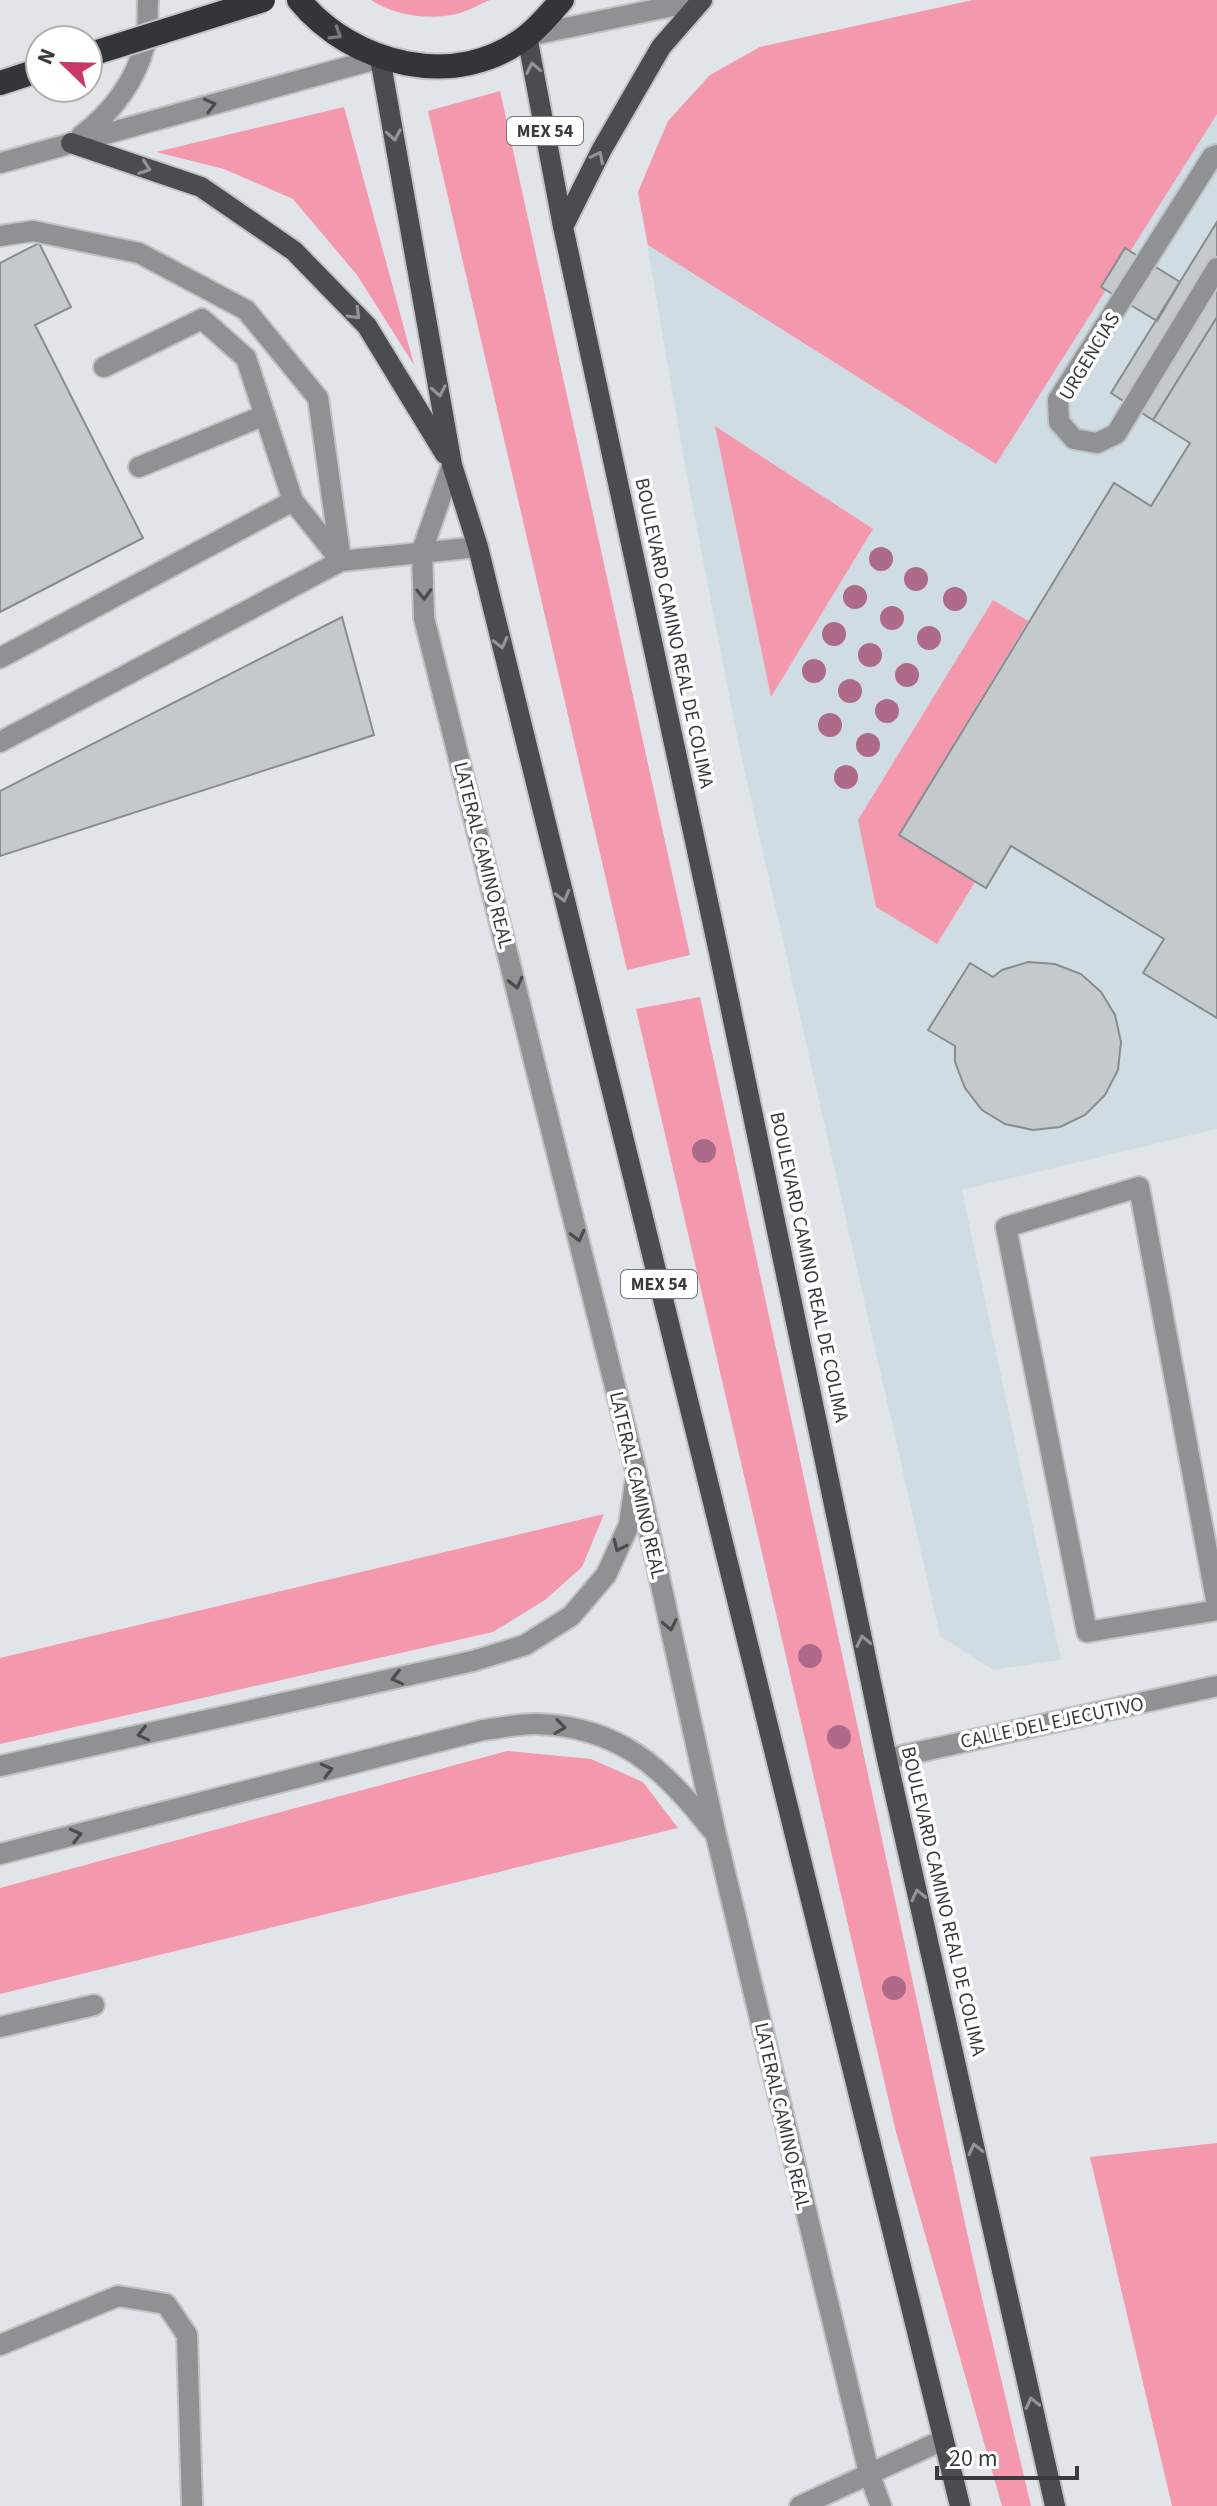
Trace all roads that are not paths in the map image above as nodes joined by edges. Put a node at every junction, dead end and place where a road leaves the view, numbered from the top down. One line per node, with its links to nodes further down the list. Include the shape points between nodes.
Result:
1 (148, 0): 11 (street, via 146,43 129,85 104,118)
2 (263, 0): 7 (highway, bridge)
3 (299, 0): 8 (highway, one-way to 8, via 328,30)
4 (562, 0): 6 (highway)
5 (702, 0): 6 (street); 14 (main road, one-way to 5, via 661,47)
6 (527, 36): 8 (highway, via 456,64 431,67); 14 (main road, BOULEVARD CAMINO REAL DE COLIMA / MEX 54, one-way to 6)
7 (104, 50)
8 (380, 58): 11 (street, one-way to 8); 19 (main road, MEX 54, one-way to 19)
9 (24, 75): 10 (highway)
10 (0, 83)
11 (71, 143): 13 (street); 19 (main road, one-way to 19, via 201,187 294,251 367,326)
12 (1217, 155): 16 (street, URGENCIAS, via 1058,400 1059,422 1074,439 1097,443 1116,434)
13 (0, 163)
14 (563, 227): 30 (main road, BOULEVARD CAMINO REAL DE COLIMA / MEX 54, one-way to 14)
15 (0, 236): 24 (street, via 33,231 139,253 246,310 318,398)
16 (1217, 268)
17 (104, 367): 18 (street, via 202,319 246,358)
18 (265, 415): 20 (street); 21 (street)
19 (452, 465): 22 (main road, MEX 54); 23 (street, LATERAL CAMINO REAL)
20 (139, 467)
21 (293, 501): 24 (street); 25 (street)
22 (478, 547): 23 (street); 37 (main road, MEX 54, one-way to 37)
23 (422, 551): 24 (street); 27 (street, LATERAL CAMINO REAL, one-way to 27, via 424,618)
24 (341, 561): 26 (street)
25 (0, 658)
26 (0, 742)
27 (636, 1471): 31 (street, one-way to 31, via 629,1525 606,1575 571,1616 525,1645); 32 (street, LATERAL CAMINO REAL, one-way to 32)
28 (1217, 1608): 28 (street, via 1087,1632 1006,1227 1139,1187)
29 (1217, 1686): 30 (street, CALLE DEL EJECUTIVO)
30 (887, 1759): 43 (main road, BOULEVARD CAMINO REAL DE COLIMA / MEX 54, one-way to 30)
31 (0, 1766)
32 (716, 1835): 33 (street, one-way to 32, via 483,1730 537,1723 590,1731 640,1755 681,1790); 38 (street, LATERAL CAMINO REAL)
33 (0, 1854)
34 (94, 2005): 35 (street)
35 (0, 2027)
36 (0, 2345): 39 (street, via 118,2296 166,2304 187,2335)
37 (943, 2440): 38 (street); 42 (main road, MEX 54)
38 (869, 2473): 40 (street); 41 (street, LATERAL CAMINO REAL)
39 (192, 2506)
40 (800, 2506)
41 (881, 2506)
42 (958, 2506)
43 (1055, 2506)

